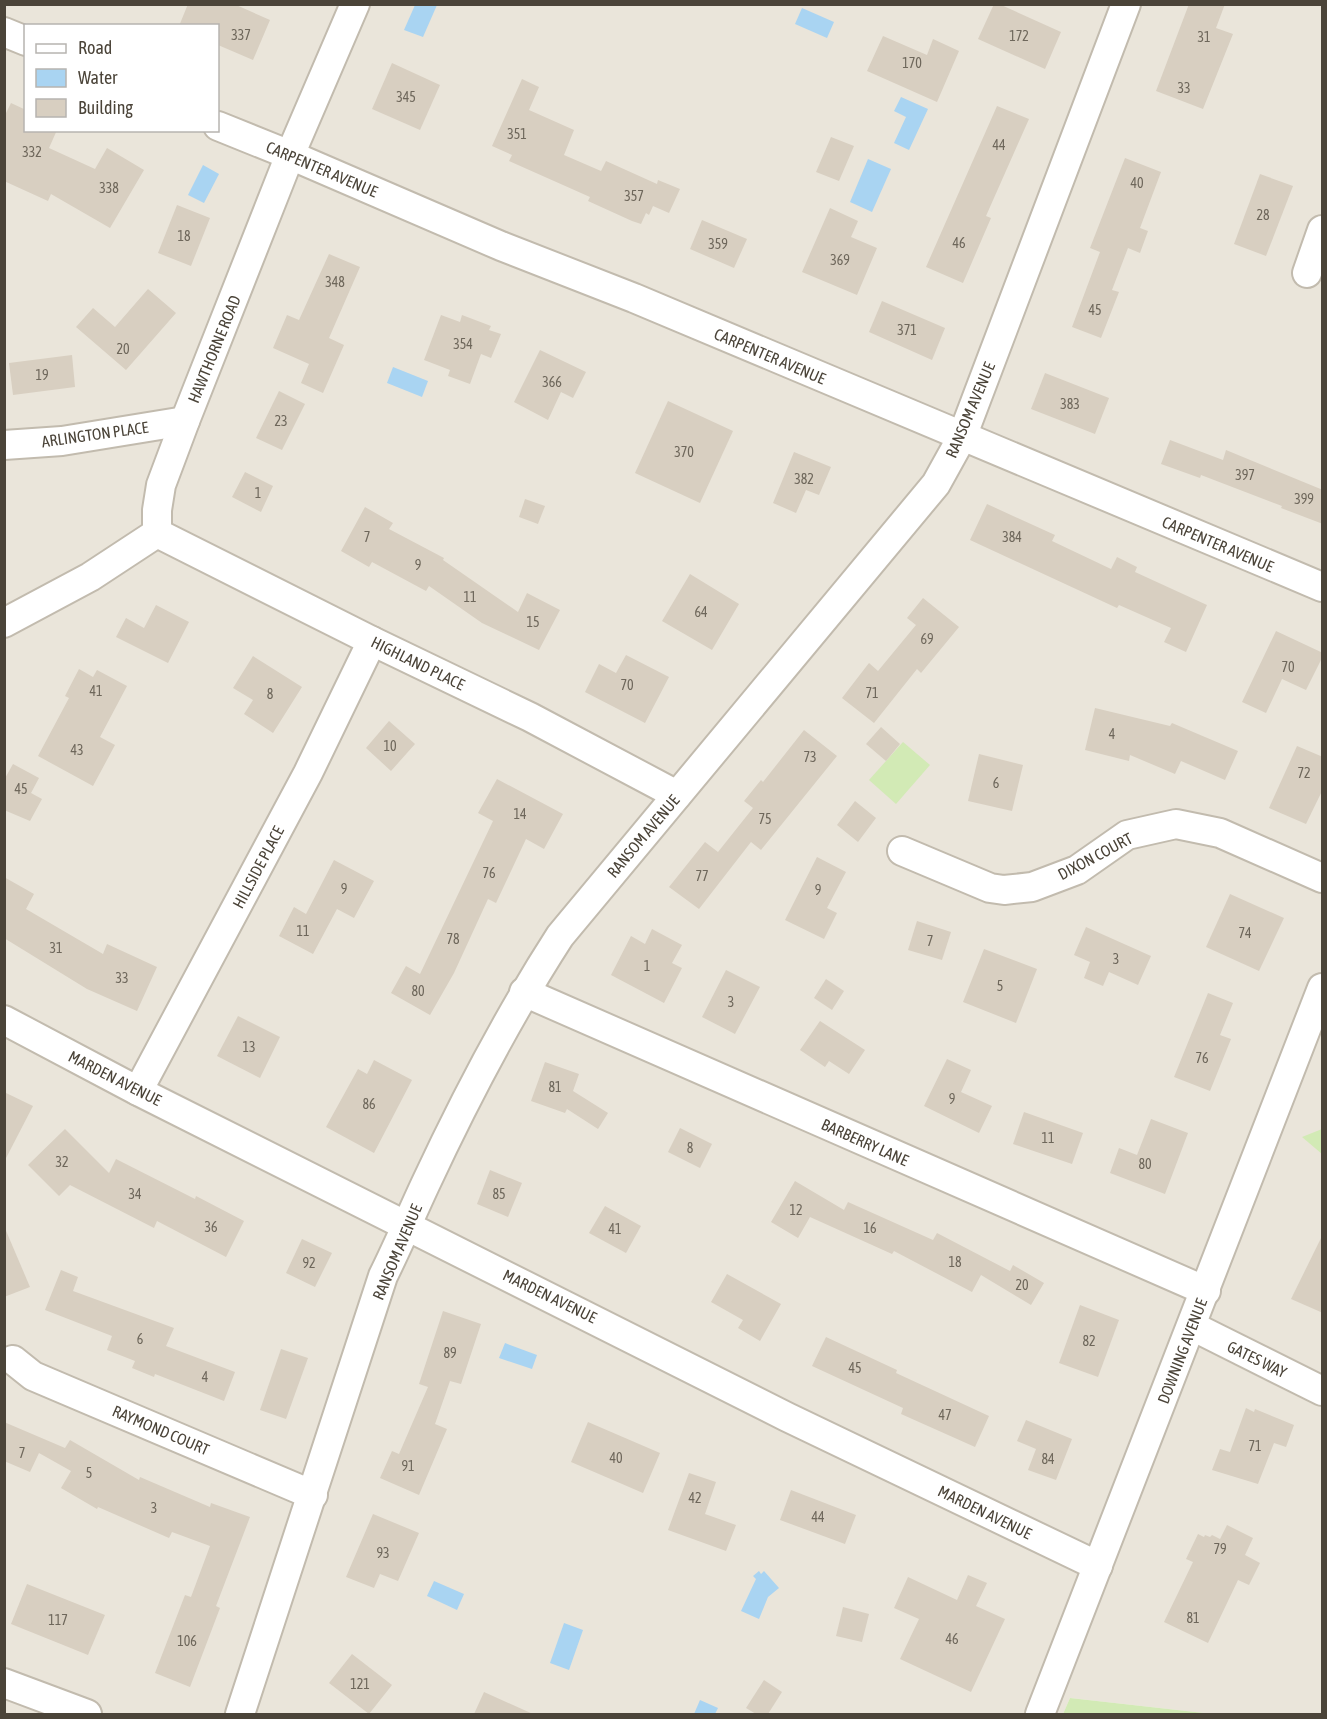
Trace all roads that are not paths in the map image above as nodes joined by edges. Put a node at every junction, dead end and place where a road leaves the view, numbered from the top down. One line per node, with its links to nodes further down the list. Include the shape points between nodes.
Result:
1 (355, 4): 6 (street, HAWTHORNE ROAD)
2 (1126, 4): 10 (street, RANSOM AVENUE)
3 (4, 32): 4 (street)
4 (24, 40)
5 (219, 126): 6 (street, CARPENTER AVENUE)
6 (290, 155): 9 (street, HAWTHORNE ROAD); 10 (street, CARPENTER AVENUE)
7 (1323, 230): 8 (street)
8 (1307, 273)
9 (185, 421): 11 (street, ARLINGTON PLACE, via 62,441); 12 (street, HAWTHORNE ROAD, via 161,485)
10 (962, 436): 13 (street, CARPENTER AVENUE); 16 (street, RANSOM AVENUE, via 936,484)
11 (4, 445)
12 (157, 533): 14 (street, via 90,577); 15 (street, HIGHLAND PLACE)
13 (1323, 587)
14 (4, 623)
15 (372, 641): 16 (street, HIGHLAND PLACE, via 530,717); 22 (street, HILLSIDE PLACE, via 308,773)
16 (677, 795): 20 (street, RANSOM AVENUE, via 560,936)
17 (902, 851): 18 (street, DIXON COURT, via 990,888 1004,890 1032,887 1077,870 1127,835 1176,824 1220,833)
18 (1323, 878)
19 (1323, 988): 24 (street, DOWNING AVENUE)
20 (524, 992): 23 (street, RANSOM AVENUE, via 458,1118); 24 (street, BARBERRY LANE)
21 (4, 1020): 22 (street, MARDEN AVENUE)
22 (138, 1091): 23 (street, MARDEN AVENUE)
23 (408, 1226): 28 (street, RANSOM AVENUE, via 383,1276); 29 (street, MARDEN AVENUE, via 787,1417)
24 (1206, 1291): 25 (street, DOWNING AVENUE)
25 (1192, 1326): 27 (street, GATES WAY); 29 (street, DOWNING AVENUE)
26 (13, 1359): 28 (street, RAYMOND COURT, via 33,1376)
27 (1323, 1391)
28 (313, 1495): 32 (street, RANSOM AVENUE)
29 (1098, 1566): 33 (street, DOWNING AVENUE)
30 (4, 1683): 31 (street)
31 (87, 1714)
32 (240, 1714)
33 (1040, 1714)

